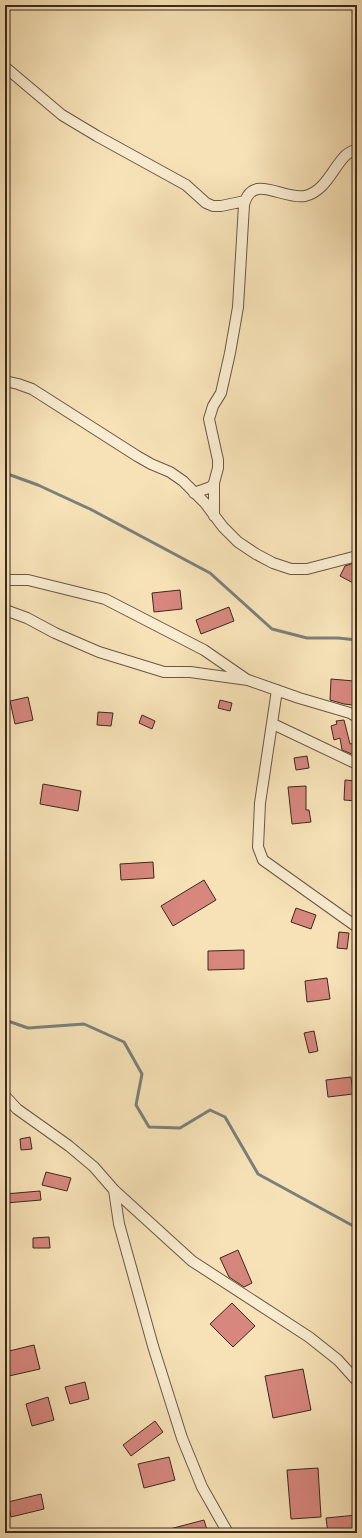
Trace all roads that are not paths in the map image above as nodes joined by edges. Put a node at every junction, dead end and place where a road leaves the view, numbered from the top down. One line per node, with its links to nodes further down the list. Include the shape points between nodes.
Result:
1 (5, 67): 3 (street, via 62,115 186,185 206,203 221,206)
2 (357, 149): 3 (street, via 344,156 335,171 312,193 301,196 260,189 249,192)
3 (245, 200): 5 (street, via 238,307 221,392 213,406 210,419 218,460)
4 (5, 381): 6 (street, via 32,389 137,456 170,472 184,481)
5 (214, 483): 6 (street, via 211,487); 7 (street)
6 (194, 493): 7 (street)
7 (214, 516): 8 (street, via 238,542 273,563 291,569 307,569)
8 (357, 556)
9 (5, 580): 11 (street, via 28,580 105,599 204,650)
10 (5, 610): 11 (street, via 28,618 99,652 164,672 190,672)
11 (248, 680): 12 (street)
12 (277, 690): 13 (street); 14 (street)
13 (357, 716)
14 (273, 724): 15 (street); 16 (street, via 260,803 258,847 263,860)
15 (357, 764)
16 (357, 927)
17 (5, 1096): 18 (street, via 17,1109 70,1146 94,1167)
18 (114, 1190): 19 (street, via 192,1261 309,1336 338,1360); 20 (street, via 119,1224 182,1438 202,1487)
19 (357, 1381)
20 (228, 1533)

